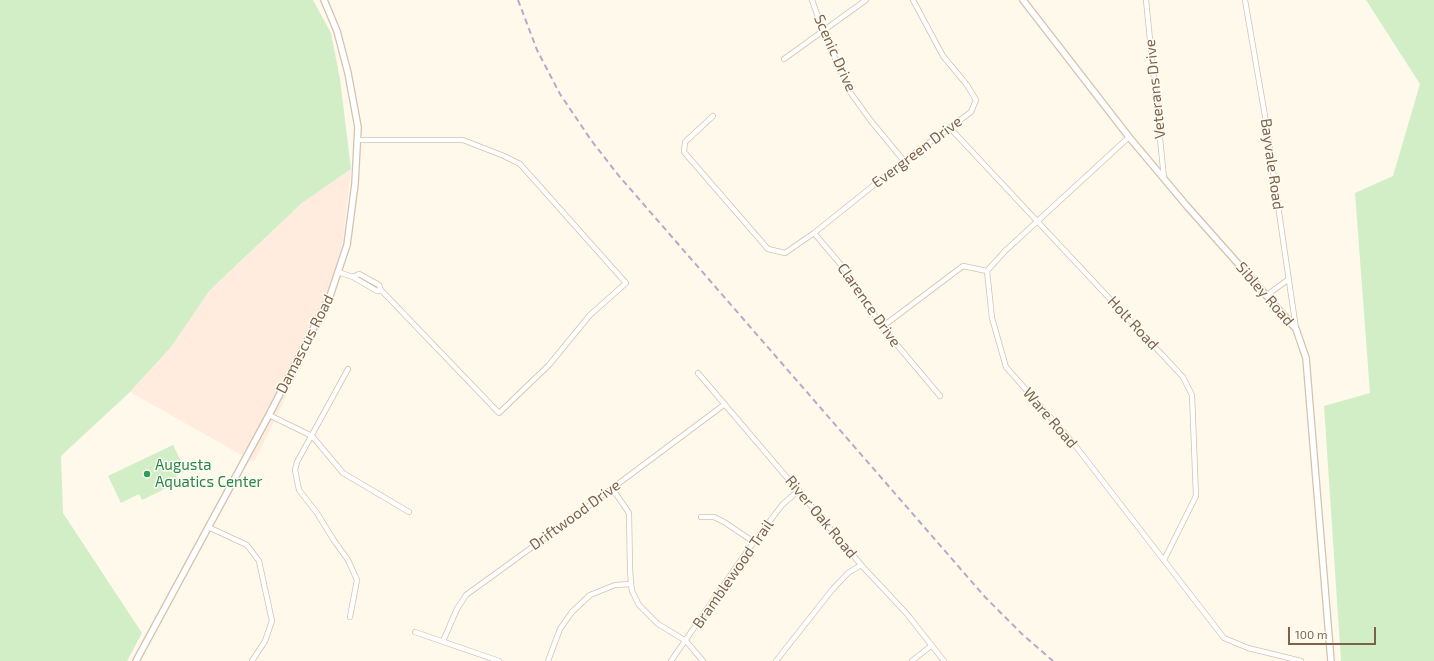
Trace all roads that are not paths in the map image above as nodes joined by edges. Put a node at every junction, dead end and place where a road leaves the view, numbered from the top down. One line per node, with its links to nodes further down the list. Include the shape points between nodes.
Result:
1 (324, 0): 13 (street, Damascus Road, via 337,31 348,73 358,127)
2 (812, 0): 8 (street, Scenic Drive)
3 (866, 0): 8 (street)
4 (913, 0): 11 (street, Evergreen Drive, via 944,56 976,100 971,112)
5 (1023, 0): 12 (street, Sibley Road)
6 (1146, 0): 15 (street, Veterans Drive)
7 (1245, 0): 20 (street, Bayvale Road)
8 (823, 31): 9 (street); 14 (street, Scenic Drive, via 850,92)
9 (784, 59)
10 (713, 116): 17 (street, Evergreen Drive, via 685,142 684,152 768,249 785,253)
11 (950, 128): 14 (street, Evergreen Drive); 16 (street, Holt Road)
12 (1129, 137): 15 (street, Sibley Road); 16 (street)
13 (357, 140): 18 (street, Damascus Road, via 355,184 347,245); 18 (street, via 463,140 510,158 520,164 626,283 590,315 549,365 499,413 382,290 377,291 353,277)
14 (904, 161): 17 (street, Evergreen Drive)
15 (1164, 178): 21 (street, Sibley Road)
16 (1037, 221): 19 (street); 36 (street, Holt Road, via 1183,377 1192,395 1196,496)
17 (814, 233): 22 (street, Clarence Drive, via 847,272)
18 (338, 272): 28 (street, Damascus Road, via 330,296)
19 (987, 272): 22 (street, via 962,266); 36 (street, Ware Road, via 992,318 1006,367 1074,444)
20 (1289, 279): 21 (street); 23 (street, Bayvale Road)
21 (1267, 295): 23 (street, Sibley Road)
22 (882, 327): 26 (street, Clarence Drive)
23 (1296, 329): 54 (street, Sibley Road, via 1306,358)
24 (348, 369): 29 (street)
25 (698, 373): 27 (street, River Oak Road)
26 (940, 396)
27 (725, 404): 30 (street, Driftwood Drive); 31 (street, River Oak Road)
28 (269, 415): 29 (street); 34 (street, Damascus Road)
29 (312, 436): 32 (street, via 343,473); 39 (street, via 295,470 299,490 317,512 348,560 357,580)
30 (612, 488): 38 (street, via 629,513); 41 (street, Driftwood Drive, via 466,595)
31 (799, 490): 35 (street, Bramblewood Trail, via 782,506); 37 (street, River Oak Road)
32 (409, 512)
33 (701, 517): 35 (street, via 714,517)
34 (208, 527): 44 (street, Damascus Road); 45 (street, via 247,545 259,561 272,621 265,641)
35 (754, 542): 42 (street, Bramblewood Trail)
36 (1164, 560): 53 (street, Ware Road, via 1224,638 1248,648)
37 (861, 565): 43 (street, River Oak Road); 50 (street, via 848,573 832,590)
38 (631, 584): 42 (street, via 639,605 647,614); 47 (street, via 615,585 590,596 572,612 560,629)
39 (350, 617)
40 (415, 632): 41 (street)
41 (442, 641): 46 (street)
42 (686, 641): 48 (street, Bramblewood Trail); 49 (street)
43 (932, 645): 51 (street); 52 (street, River Oak Road)
44 (137, 661)
45 (252, 661)
46 (499, 661)
47 (548, 661)
48 (671, 661)
49 (703, 661)
50 (776, 661)
51 (912, 661)
52 (944, 661)
53 (1301, 661)
54 (1331, 661)

